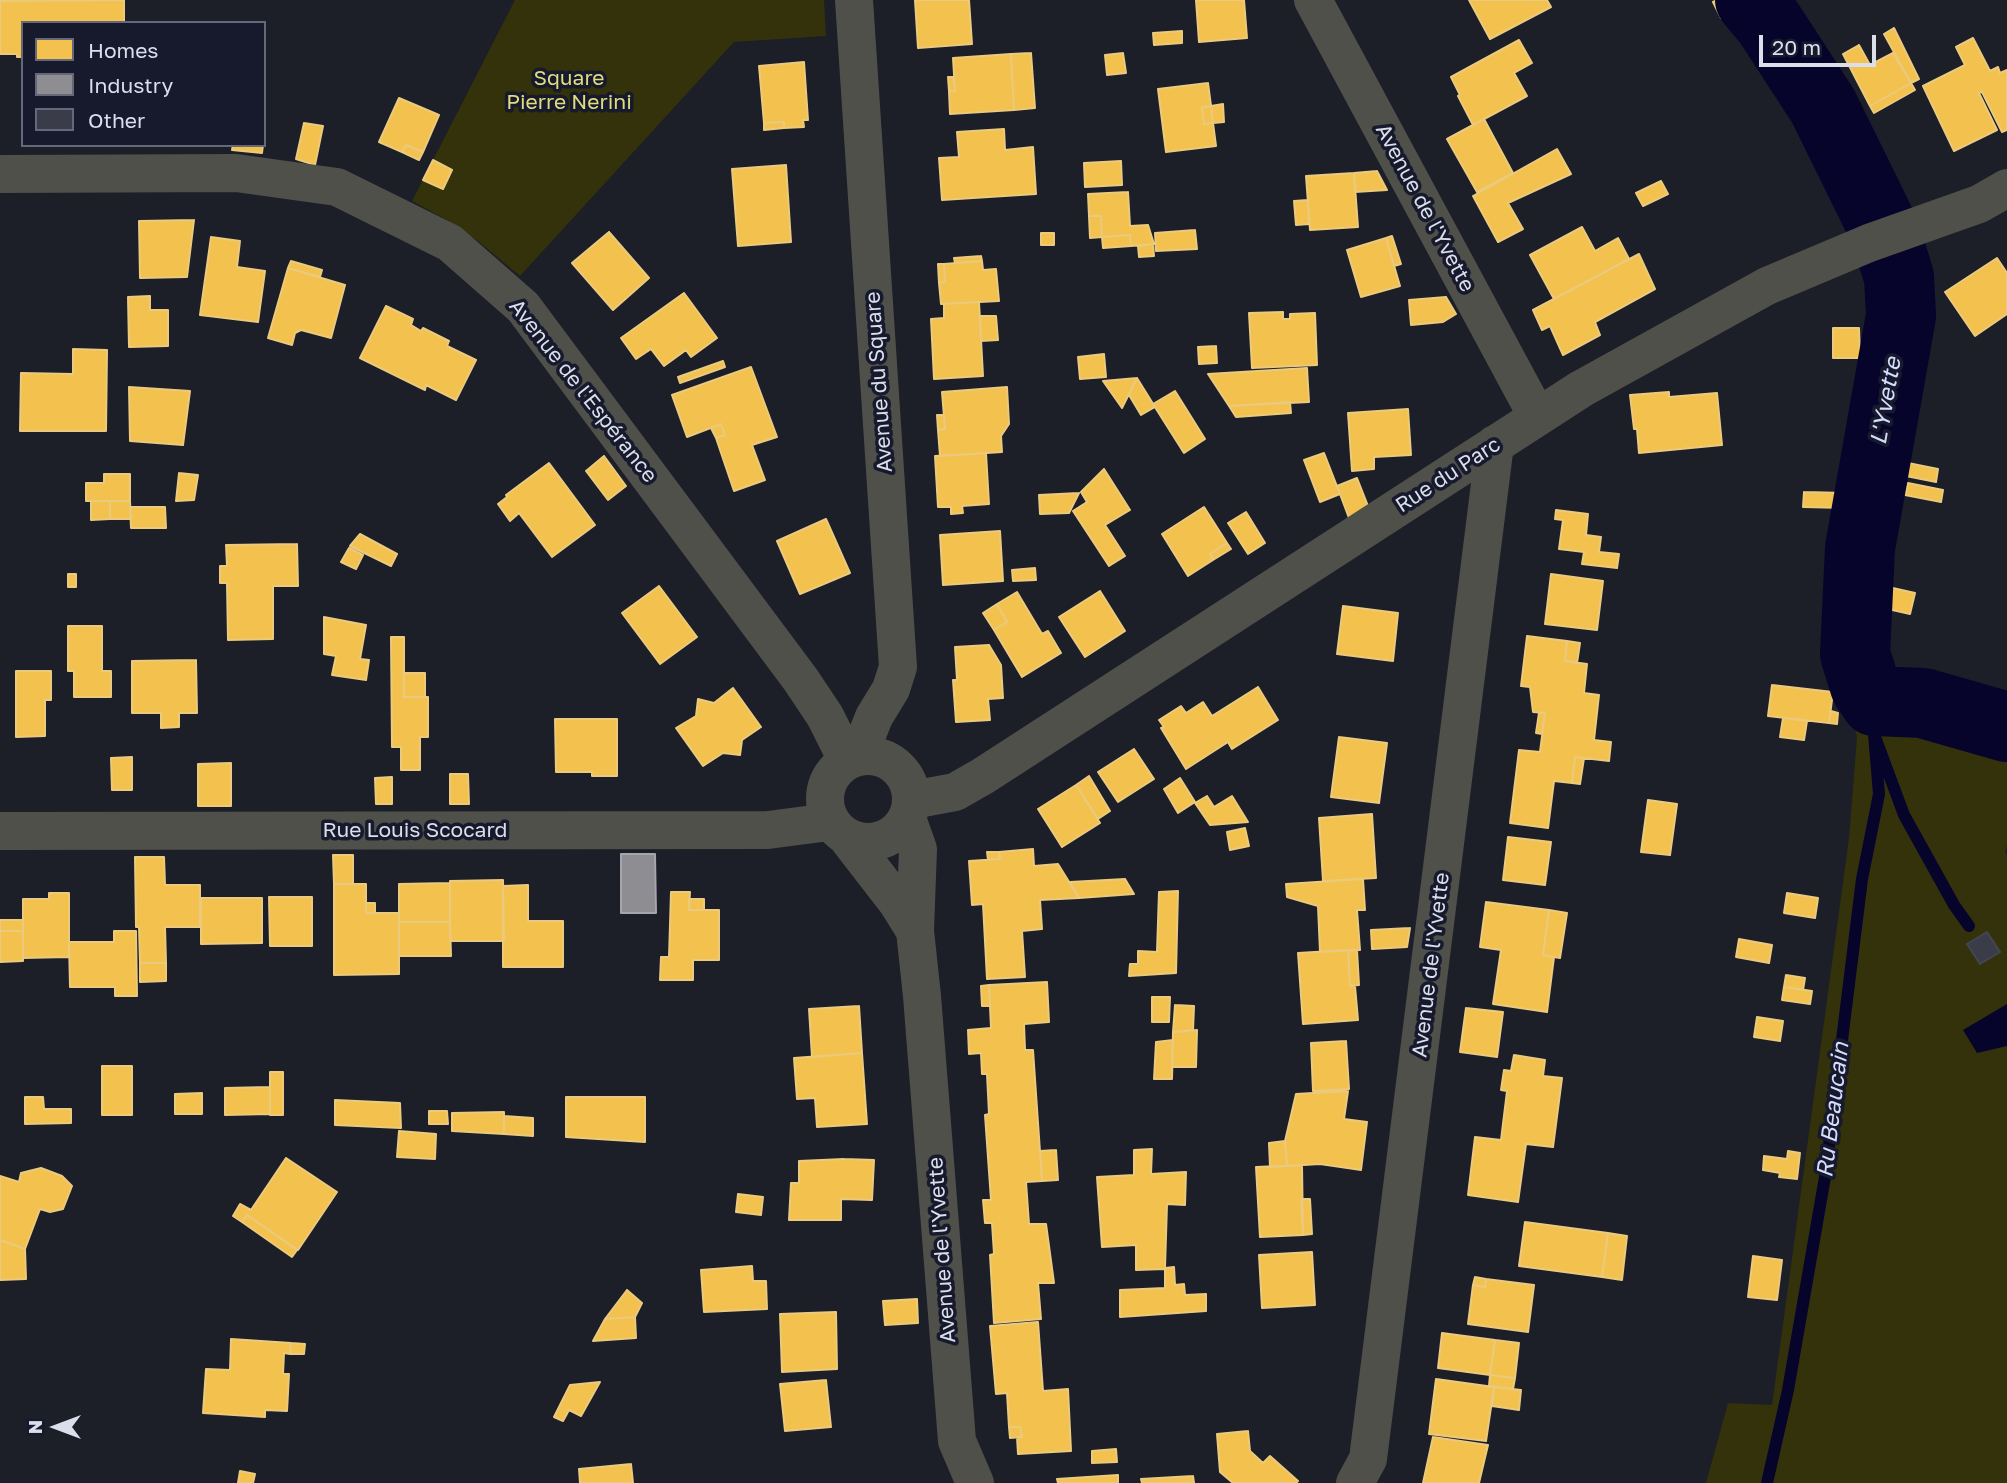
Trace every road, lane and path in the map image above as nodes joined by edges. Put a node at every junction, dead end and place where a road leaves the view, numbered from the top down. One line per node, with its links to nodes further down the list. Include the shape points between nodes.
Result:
1 (854, 0): 7 (street, Avenue du Square, via 898,667)
2 (1313, 0): 5 (street, Avenue de l'Yvette)
3 (0, 174): 7 (street, Avenue de l'Espérance, via 236,173 337,187 450,243 523,307)
4 (2007, 188): 5 (street, Rue du Parc, via 1979,204 1767,286)
5 (1537, 416): 6 (street, Rue du Parc)
6 (1495, 444): 8 (street, Rue du Parc, via 983,776); 13 (street, Avenue de l'Yvette, via 1368,1459)
7 (853, 758): 8 (street, via 879,756 897,765 908,781); 10 (street, via 830,776 823,799)
8 (910, 809): 10 (street, via 892,836 871,844); 11 (street, Avenue de l'Yvette, via 919,849)
9 (0, 831): 10 (street, Rue Louis Scocard)
10 (839, 831): 11 (street, Avenue de l'Yvette)
11 (915, 931): 12 (street, Avenue de l'Yvette, via 957,1441)
12 (975, 1483)
13 (1355, 1483)

